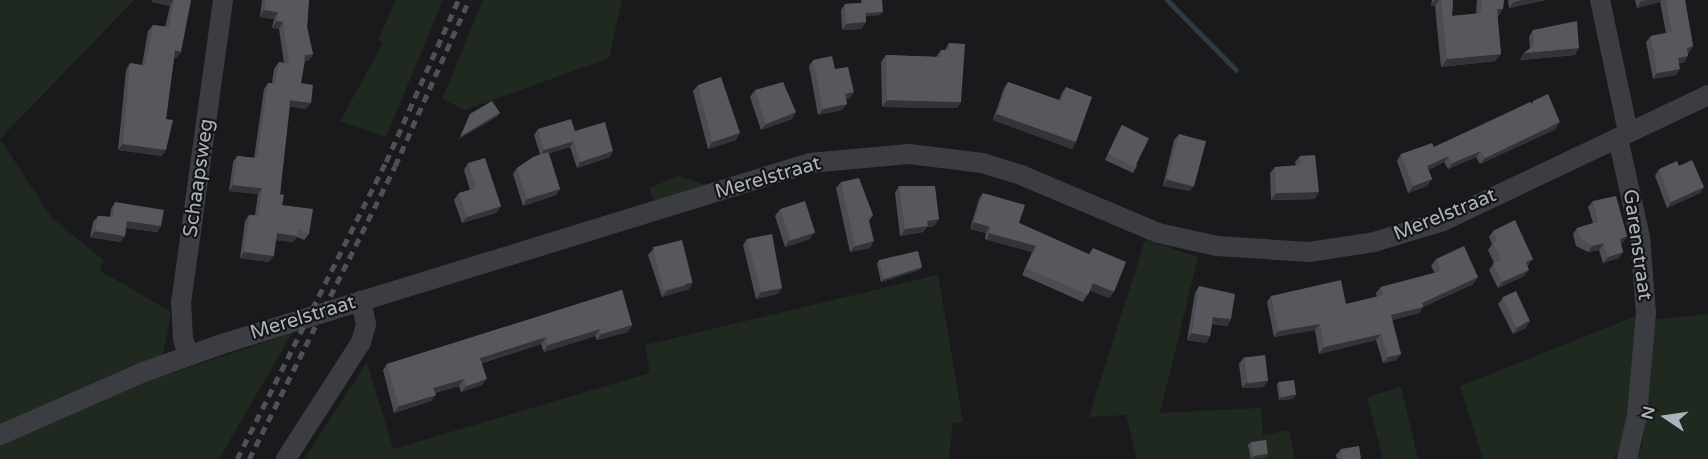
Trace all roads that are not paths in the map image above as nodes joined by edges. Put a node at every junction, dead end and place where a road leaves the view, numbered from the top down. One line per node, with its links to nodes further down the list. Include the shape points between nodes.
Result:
1 (224, 0): 6 (street, Schaapsweg, via 181,303)
2 (1600, 0): 4 (street, Garenstraat)
3 (1708, 95): 4 (street, Merelstraat)
4 (1623, 135): 5 (street, Merelstraat, via 1443,220 1374,242 1309,252 1226,247 1167,235 982,163 909,154 869,155 810,163); 9 (street, Garenstraat, via 1640,237 1646,313 1637,416)
5 (361, 301): 6 (street, Merelstraat); 8 (street, via 366,324 362,342)
6 (188, 355): 7 (street, Merelstraat)
7 (0, 435)
8 (286, 459)
9 (1627, 459)

